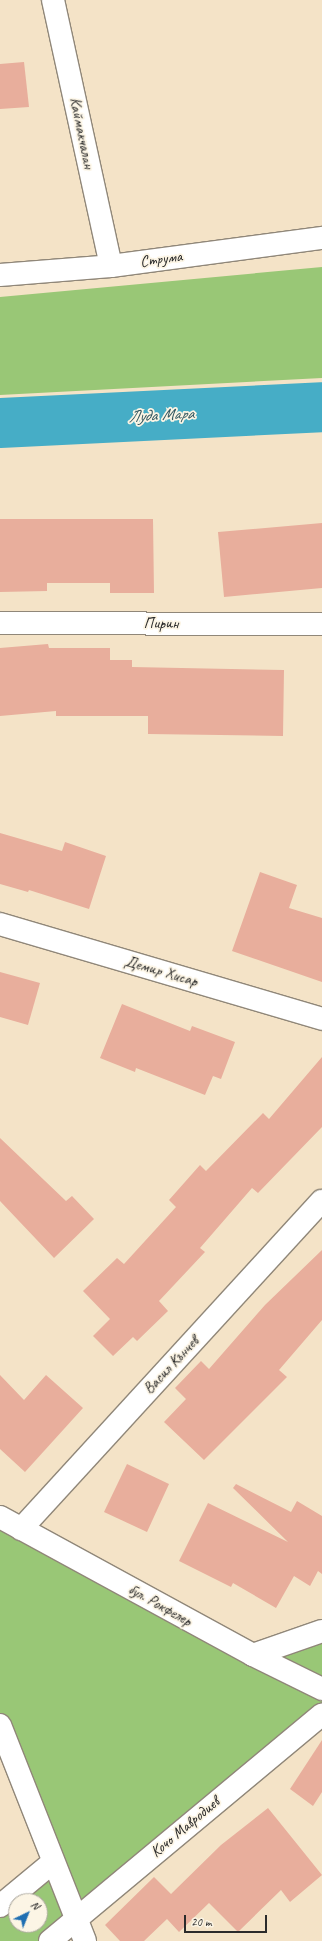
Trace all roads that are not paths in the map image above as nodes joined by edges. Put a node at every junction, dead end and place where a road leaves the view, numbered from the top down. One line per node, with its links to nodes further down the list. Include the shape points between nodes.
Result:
1 (53, 0): 3 (street, Каймакчалан)
2 (322, 238): 3 (street, Струма)
3 (111, 266): 4 (street, Струма)
4 (0, 275)
5 (0, 623): 6 (street, Пирин)
6 (322, 624)
7 (0, 924): 8 (street, Демир Хисар)
8 (322, 1019)
9 (322, 1201): 11 (street, Васил Кънчев)
10 (0, 1517): 11 (street, бул. Рокфелер)
11 (20, 1529): 13 (street, бул. Рокфелер)
12 (322, 1631): 13 (street)
13 (253, 1655): 14 (street, бул. Рокфелер)
14 (322, 1688)
15 (322, 1714): 19 (street, Кочо Мавродиев)
16 (0, 1725): 17 (street)
17 (53, 1862): 18 (street); 19 (street)
18 (0, 1906)
19 (76, 1918): 20 (street, Кочо Мавродиев); 21 (street)
20 (50, 1941)
21 (85, 1941)

